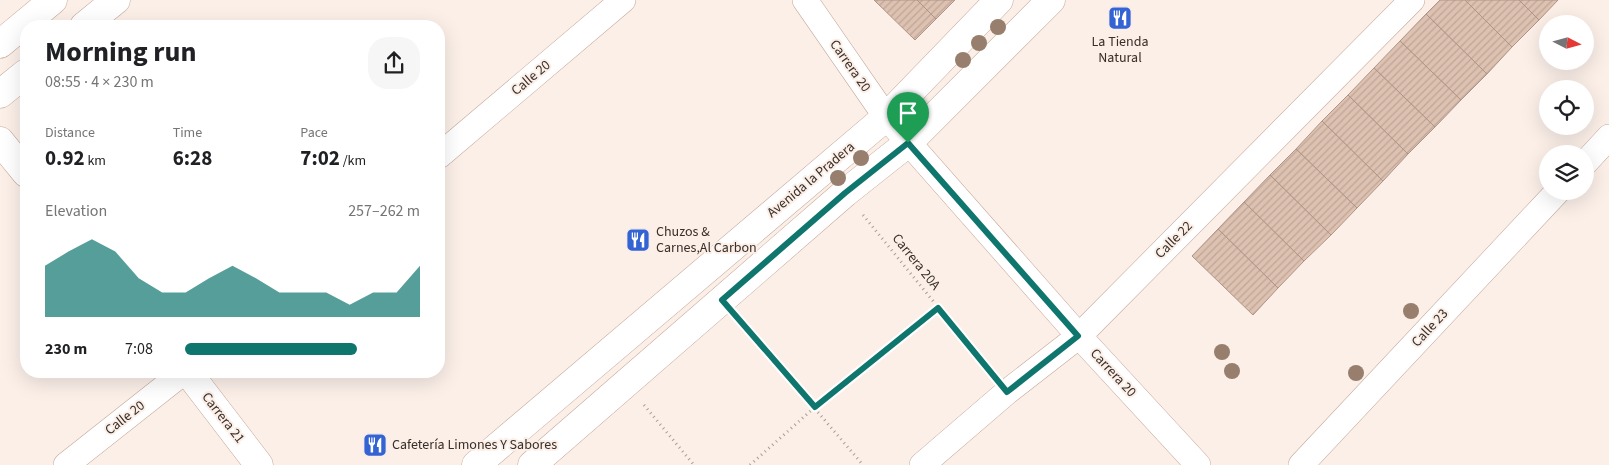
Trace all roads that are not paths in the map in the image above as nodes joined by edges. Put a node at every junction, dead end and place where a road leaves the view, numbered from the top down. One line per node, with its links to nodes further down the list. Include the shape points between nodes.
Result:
1 (53, 0): 8 (street)
2 (116, 0): 9 (street)
3 (623, 0): 18 (street, Calle 20)
4 (805, 0): 14 (street, Carrera 20)
5 (999, 0): 14 (street, Avenida la Pradera)
6 (1050, 0): 17 (street)
7 (1412, 0): 22 (street, Calle 22)
8 (29, 20)
9 (91, 20)
10 (20, 27): 11 (street)
11 (0, 44)
12 (20, 78): 13 (street)
13 (0, 94)
14 (886, 117): 17 (street, Carrera 20); 27 (street, Avenida la Pradera)
15 (1609, 137): 19 (street)
16 (0, 141): 20 (street)
17 (908, 143): 22 (street, Carrera 20); 28 (street, via 845,193)
18 (445, 151)
19 (1594, 153)
20 (20, 166)
21 (1550, 200): 31 (street, Calle 23)
22 (1078, 336): 29 (street, Calle 22); 30 (street, Carrera 20)
23 (177, 378): 25 (street, Calle 20)
24 (191, 378): 26 (street, Carrera 21)
25 (66, 465)
26 (259, 465)
27 (476, 465)
28 (532, 465)
29 (922, 465)
30 (1198, 465)
31 (1301, 465)

